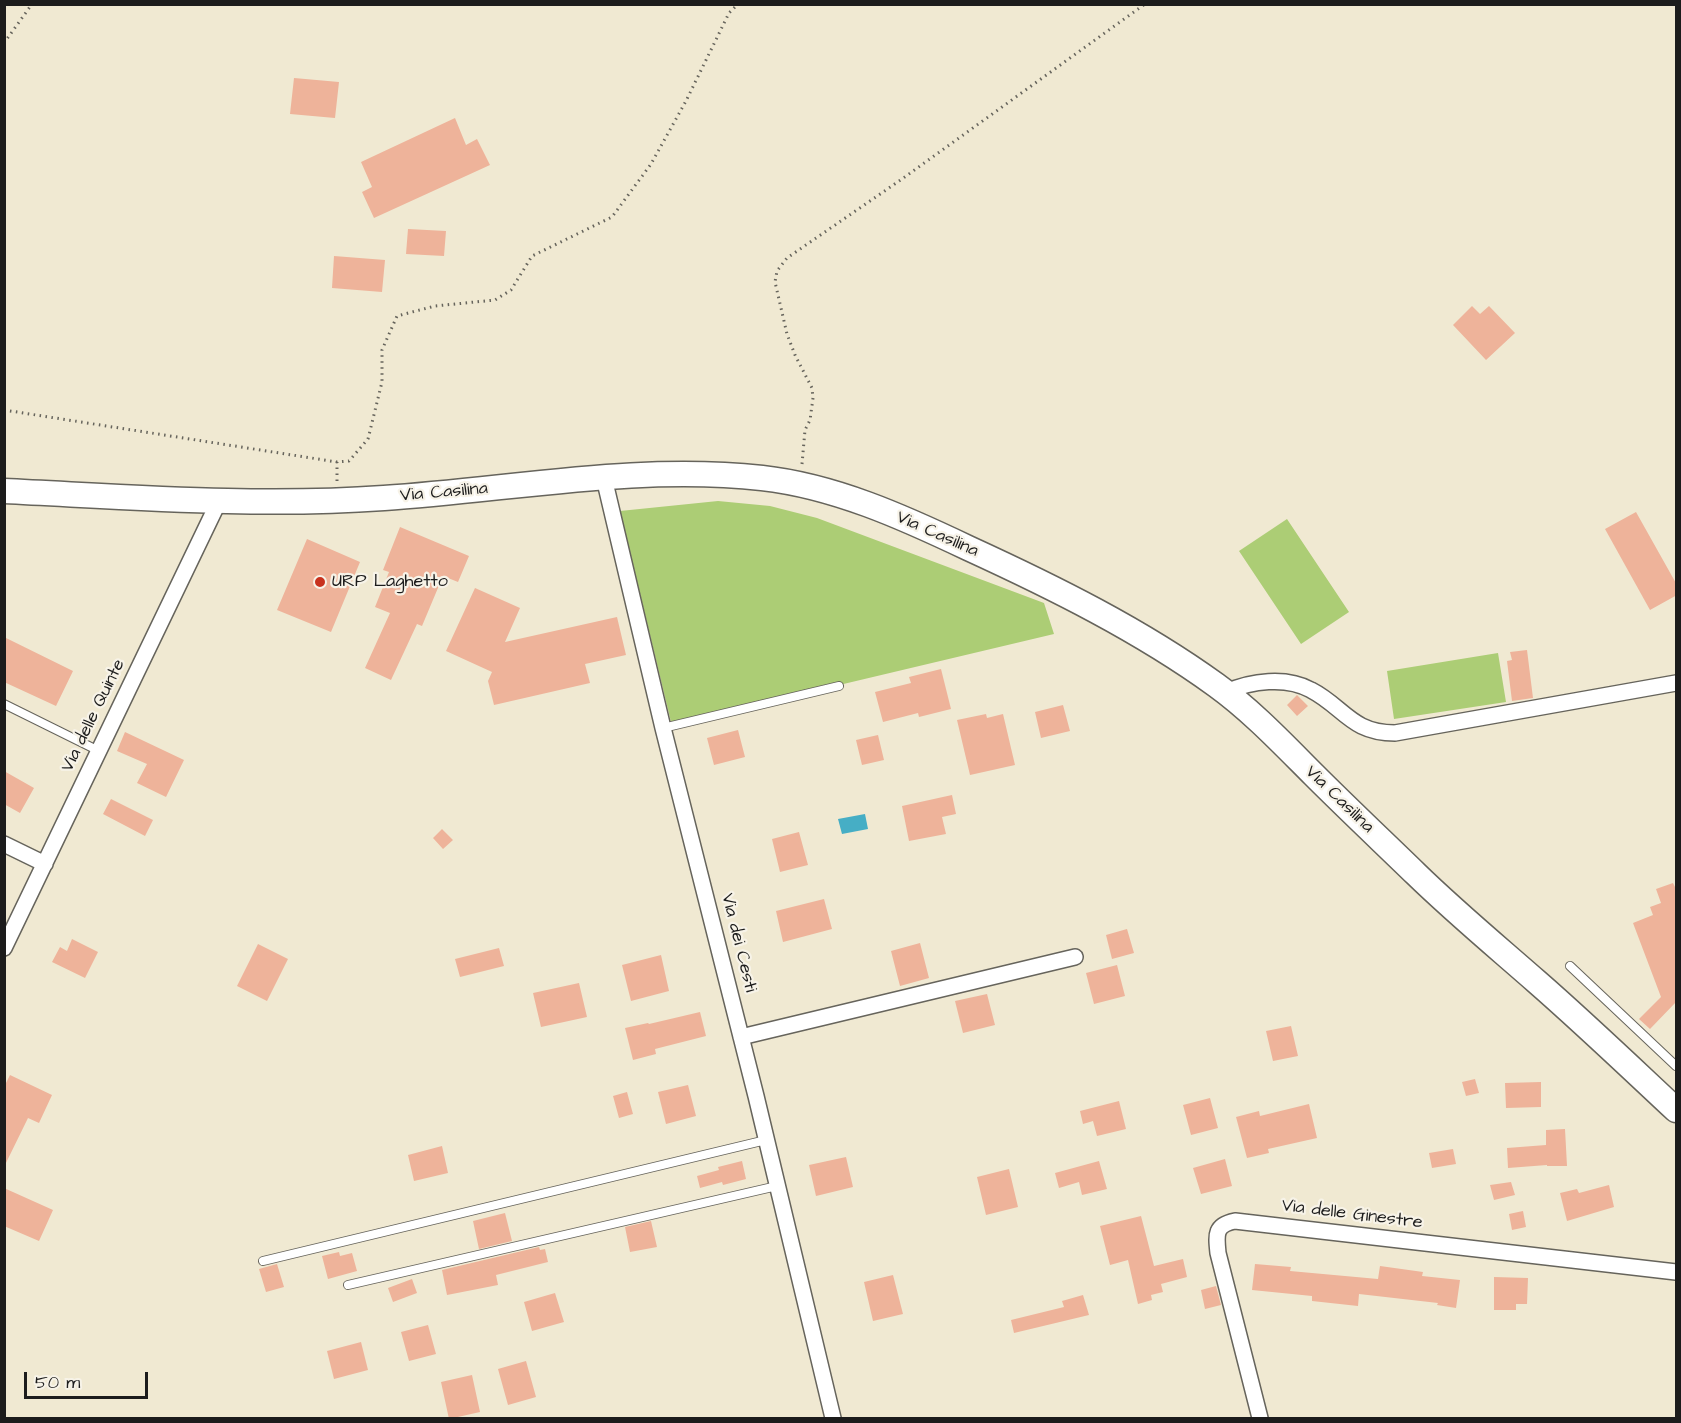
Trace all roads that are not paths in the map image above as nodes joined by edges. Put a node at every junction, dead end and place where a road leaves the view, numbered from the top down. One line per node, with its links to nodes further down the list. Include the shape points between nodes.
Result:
1 (604, 478): 3 (main road, Via Casilina, via 337,501); 6 (main road, Via Casilina, via 752,477 795,483 849,499 930,531 1041,583 1161,649); 8 (street, Via dei Cesti)
2 (4, 491): 3 (main road, Via Casilina)
3 (219, 501): 9 (street, Via delle Quinte)
4 (1677, 683): 6 (street, via 1395,733 1378,733 1362,727 1310,689 1292,683 1258,682)
5 (839, 686): 8 (lane)
6 (1226, 693): 17 (main road, Via Casilina, via 1430,888)
7 (4, 704): 9 (lane)
8 (663, 728): 15 (street, Via dei Cesti)
9 (99, 751): 11 (street, Via delle Quinte)
10 (4, 844): 11 (street)
11 (45, 864): 12 (street, Via delle Quinte)
12 (4, 948)
13 (1075, 957): 15 (street)
14 (1570, 966): 16 (lane)
15 (741, 1037): 18 (street, Via dei Cesti)
16 (1677, 1066)
17 (1677, 1110)
18 (766, 1140): 19 (street, Via dei Cesti); 20 (lane)
19 (777, 1186): 22 (lane); 23 (street, Via dei Cesti)
20 (262, 1261)
21 (1677, 1272): 24 (street, Via delle Ginestre, via 1226,1223 1217,1234 1218,1253)
22 (348, 1285)
23 (832, 1419)
24 (1260, 1419)

